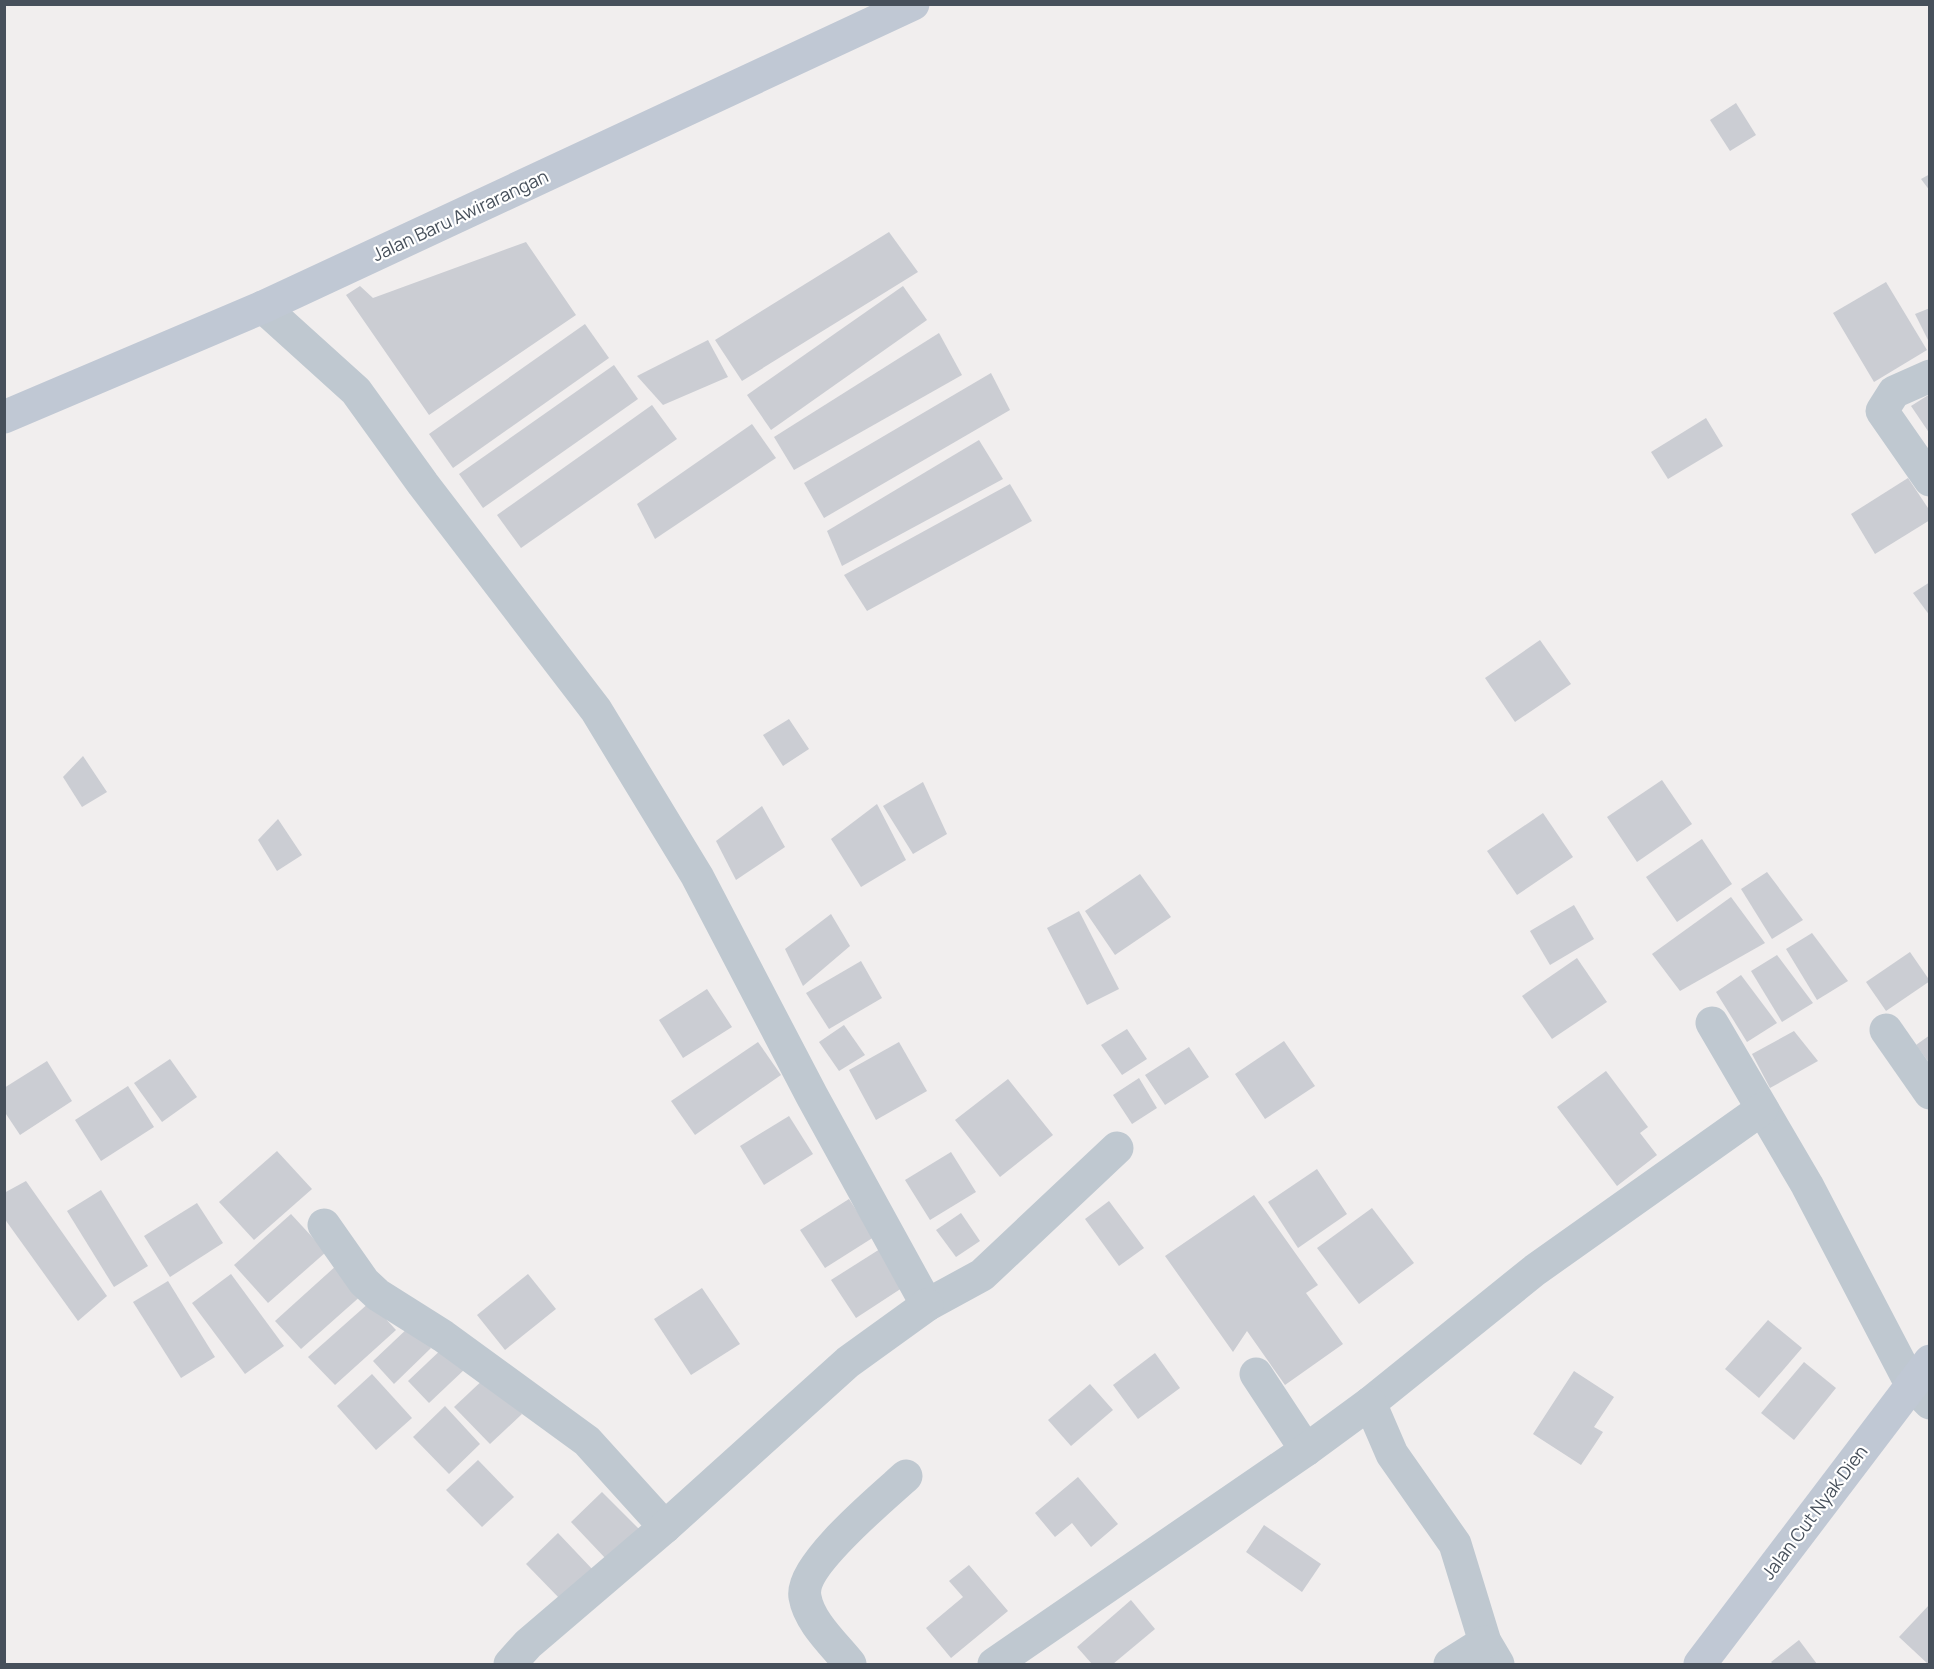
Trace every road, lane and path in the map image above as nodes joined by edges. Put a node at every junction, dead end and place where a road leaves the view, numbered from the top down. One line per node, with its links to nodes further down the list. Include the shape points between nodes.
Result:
1 (913, 4): 2 (street, Jalan Baru Awirarangan)
2 (263, 307): 4 (street, Jalan Baru Awirarangan); 12 (street, via 356,391 596,710 697,876)
3 (1929, 376): 5 (street, via 1894,392 1882,411)
4 (4, 417)
5 (1929, 480)
6 (1712, 1023): 9 (street)
7 (1886, 1030): 8 (street)
8 (1929, 1093)
9 (1762, 1109): 14 (street); 15 (street, via 1535,1270)
10 (1117, 1148): 12 (street, via 982,1275)
11 (324, 1225): 18 (street, via 371,1289 443,1336 586,1441)
12 (927, 1305): 18 (street, via 848,1362)
13 (1256, 1374): 16 (street)
14 (1923, 1383): 24 (street, Jalan Cut Nyak Dien)
15 (1370, 1403): 16 (street); 19 (street, via 1392,1454 1455,1544)
16 (1306, 1450): 22 (street)
17 (906, 1476): 21 (street, via 843,1534 811,1573 805,1587 813,1616)
18 (664, 1527): 20 (street, via 528,1644)
19 (1491, 1653): 23 (street)
20 (510, 1665)
21 (850, 1665)
22 (994, 1665)
23 (1450, 1665)
24 (1700, 1665)

